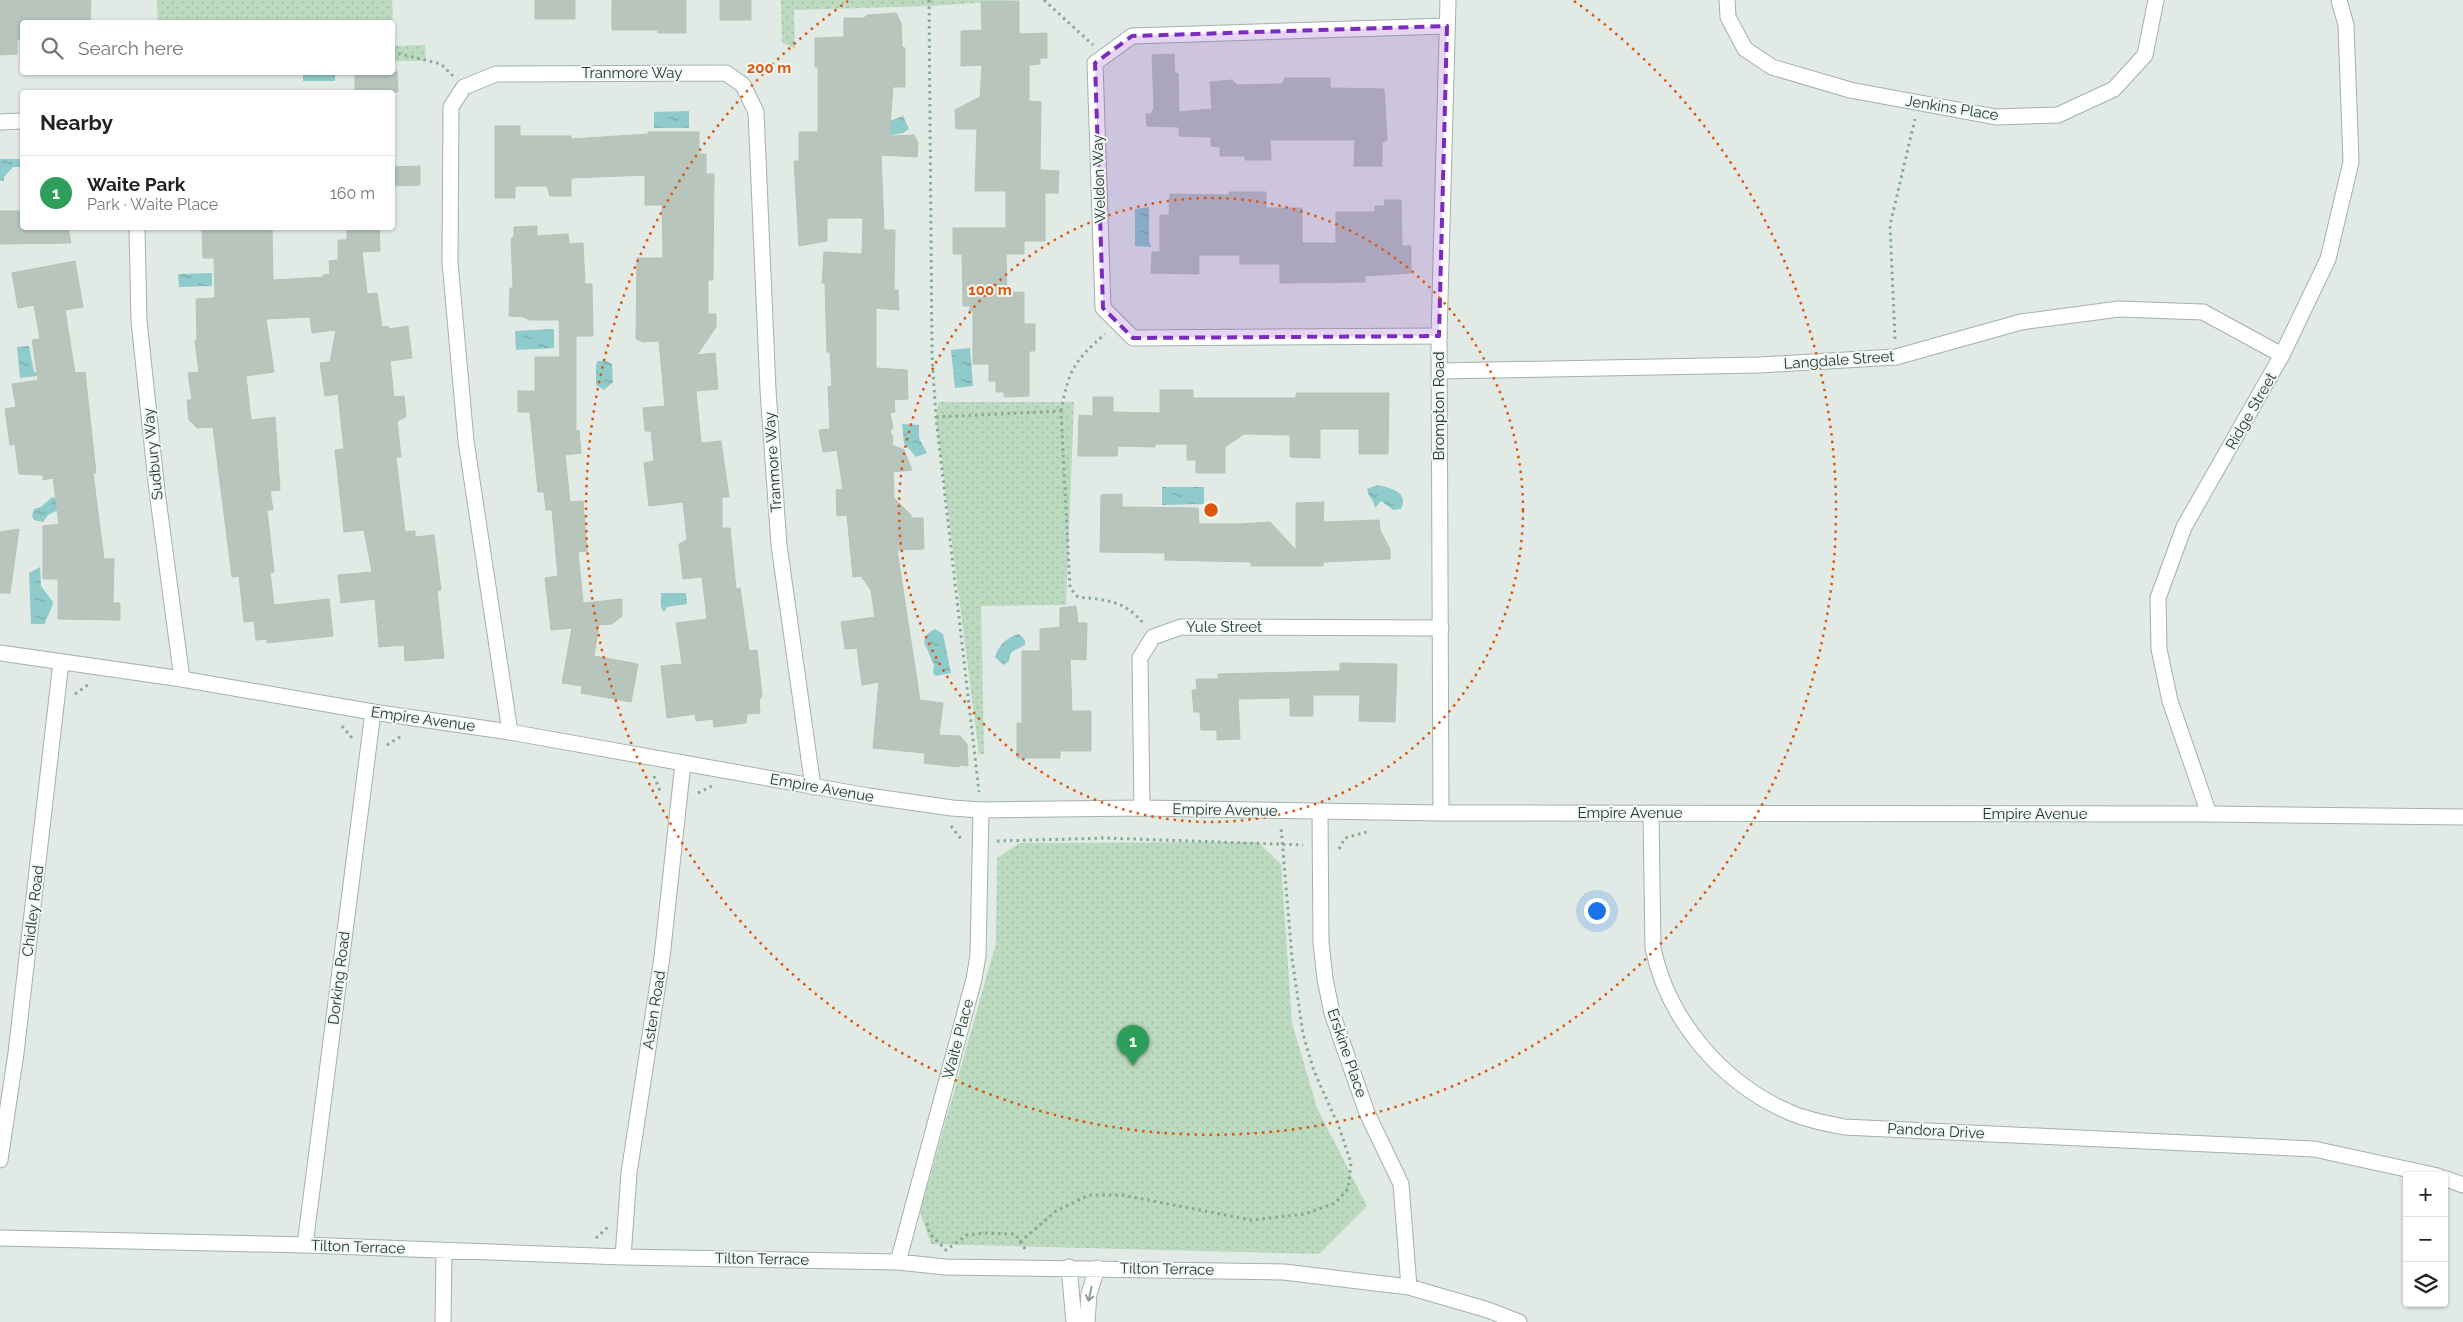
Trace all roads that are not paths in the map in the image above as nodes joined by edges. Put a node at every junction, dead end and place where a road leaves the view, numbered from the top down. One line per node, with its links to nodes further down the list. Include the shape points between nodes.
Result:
1 (1448, 0): 5 (street, Brompton Road)
2 (1727, 0): 3 (street, Jenkins Place, via 1728,17 1745,49 1772,67 1850,90 1996,117 2058,115 2114,89 2145,55)
3 (2156, 0)
4 (2339, 0): 10 (street, Ridge Street, via 2346,25 2351,162 2328,259)
5 (1447, 26): 9 (street, Brompton Road); 9 (street, Weldon Way, via 1132,36 1094,63 1103,308 1133,338)
6 (20, 121): 7 (street)
7 (0, 122)
8 (136, 230): 15 (street, Sudbury Way, via 139,321 157,492)
9 (1439, 336): 11 (street, Brompton Road)
10 (2282, 355): 11 (street, Langdale Street, via 2203,312 2119,309 2020,322 1896,357 1760,365); 25 (street, Ridge Street, via 2184,528 2158,598 2159,649 2170,701)
11 (1439, 371): 12 (street, Brompton Road)
12 (1441, 628): 20 (street, Yule Street, via 1181,627 1153,636 1140,658); 23 (street, Brompton Road)
13 (0, 653): 14 (street, Empire Avenue)
14 (61, 662): 15 (street, Empire Avenue); 27 (street, Chidley Road, via 16,1053)
15 (182, 679): 16 (street, Empire Avenue)
16 (373, 712): 17 (street, Empire Avenue); 32 (street, Dorking Road)
17 (510, 732): 18 (street, Empire Avenue); 19 (street, Tranmore Way, via 466,441 450,262 451,107 464,87 496,74 726,73 743,85 756,112 778,546)
18 (683, 763): 19 (street, Empire Avenue); 34 (street, Asten Road, via 662,957 629,1173)
19 (813, 786): 21 (street, Empire Avenue, via 912,803)
20 (1142, 808): 21 (street, Empire Avenue); 22 (street, Empire Avenue)
21 (981, 810): 35 (street, Waite Place, via 988,841 974,979)
22 (1320, 812): 23 (street, Empire Avenue); 38 (street, Erskine Place, via 1321,942 1325,979 1332,1013 1367,1113 1401,1184)
23 (1441, 813): 24 (street, Empire Avenue)
24 (1651, 813): 25 (street, Empire Avenue); 28 (street, Pandora Drive, via 1653,948 1671,1000 1694,1038 1718,1064 1744,1087 1790,1113 1844,1127 2314,1149)
25 (2209, 814): 26 (street, Empire Avenue)
26 (2463, 817)
27 (0, 1160)
28 (2420, 1172)
29 (2448, 1179): 30 (street)
30 (2463, 1185)
31 (0, 1238): 32 (street, Tilton Terrace)
32 (305, 1245): 33 (street, Tilton Terrace)
33 (444, 1250): 34 (street, Tilton Terrace); 39 (street)
34 (624, 1257): 35 (street, Tilton Terrace)
35 (898, 1262): 36 (street, Tilton Terrace, via 945,1267)
36 (1069, 1267): 37 (street, Tilton Terrace); 40 (street)
37 (1097, 1268): 38 (street, Tilton Terrace, via 1284,1272); 41 (street, one-way to 41, via 1089,1294)
38 (1408, 1287): 42 (street, Tilton Terrace)
39 (443, 1322)
40 (1074, 1322)
41 (1087, 1322)
42 (1518, 1322)

